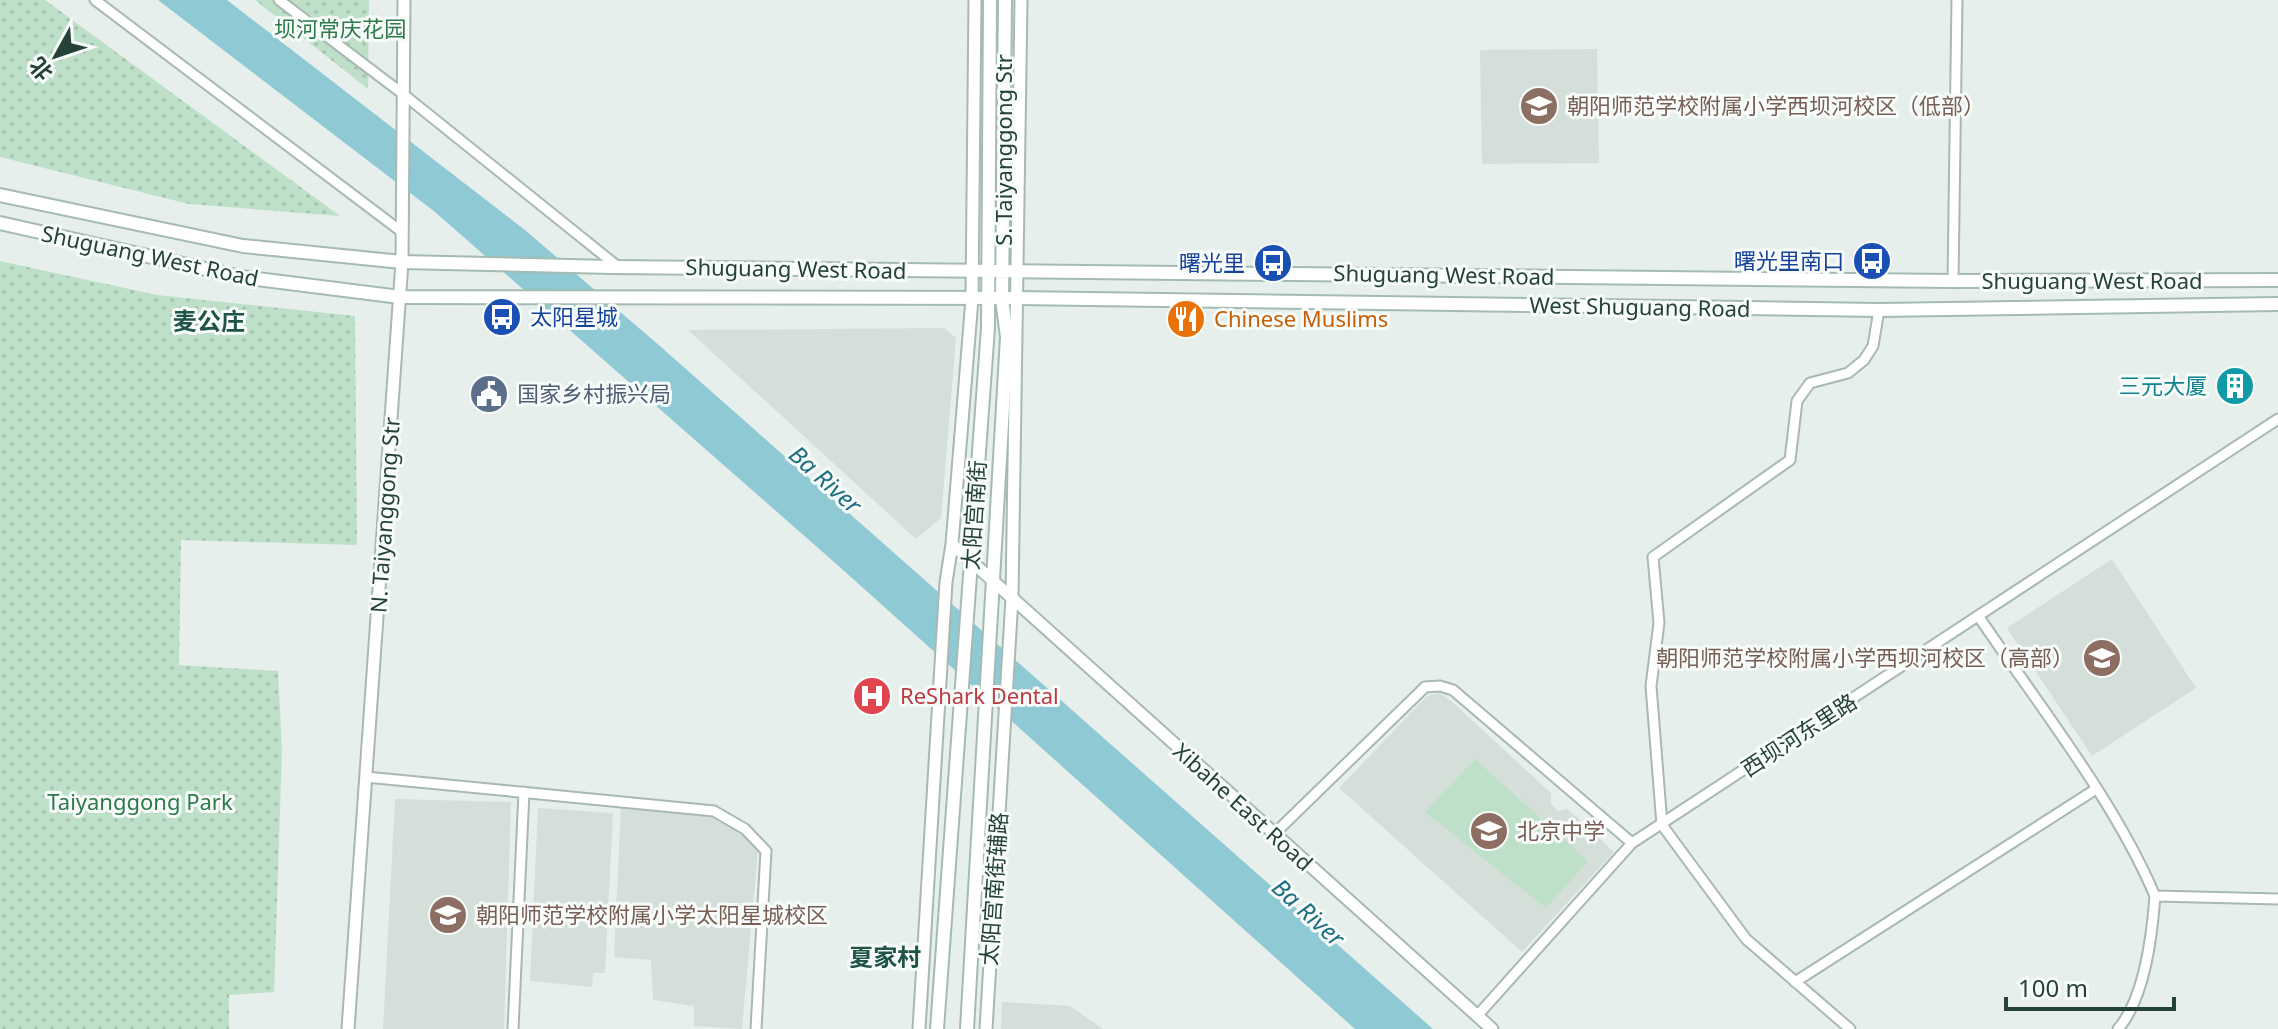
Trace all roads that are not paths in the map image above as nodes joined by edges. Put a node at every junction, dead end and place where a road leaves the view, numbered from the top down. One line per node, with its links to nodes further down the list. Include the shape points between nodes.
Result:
1 (95, 0): 12 (street)
2 (279, 0): 9 (street)
3 (404, 0): 9 (street, N. Taiyanggong Str)
4 (975, 0): 16 (street, 太阳宫南街)
5 (990, 0): 15 (main road, 太阳宫南街)
6 (1005, 0): 17 (main road, S. Taiyanggong Str)
7 (1021, 0): 17 (street, 太阳宫南街)
8 (1957, 0): 19 (street)
9 (403, 95): 12 (street, N. Taiyanggong Str); 14 (street)
10 (0, 195): 13 (main road, Shuguang West Road, via 243,246)
11 (0, 223): 20 (main road, Shuguang West Road, via 241,277)
12 (402, 231): 13 (street, N. Taiyanggong Str)
13 (402, 262): 14 (main road, Shuguang West Road); 20 (street, N. Taiyanggong Str)
14 (614, 267): 16 (main road, Shuguang West Road)
15 (988, 270): 16 (main road, Shuguang West Road); 17 (main road, Shuguang West Road); 23 (main road, 太阳宫南街)
16 (973, 271): 22 (street, 太阳宫南街)
17 (1010, 271): 19 (main road, Shuguang West Road); 21 (street, 太阳宫南街); 24 (main road, S. Taiyanggong Str)
18 (2278, 280): 19 (main road, Shuguang West Road)
19 (1953, 281)
20 (400, 297): 22 (main road, Shuguang West Road); 34 (street, N. Taiyanggong Str)
21 (1016, 298): 24 (main road, West Shuguang Road); 26 (main road, West Shuguang Road); 31 (street, 太阳宫南街)
22 (972, 299): 23 (main road, Shuguang West Road); 28 (street, 太阳宫南街)
23 (988, 299): 24 (main road, Shuguang West Road); 29 (main road, 太阳宫南街)
24 (1002, 299): 30 (main road, 太阳宫南街, via 1007,337)
25 (2278, 304): 26 (main road, West Shuguang Road)
26 (1879, 310): 37 (street, via 1873,346 1864,360 1848,373 1810,383 1797,401 1790,460 1653,557 1659,623 1651,686)
27 (2278, 419): 32 (street, 西坝河东里路)
28 (952, 544): 29 (street, Xibahe East Road); 47 (street, 太阳宫南街)
29 (971, 560): 30 (street, Xibahe East Road); 48 (main road, 太阳宫南街)
30 (995, 582): 31 (street, Xibahe East Road); 49 (main road, 太阳宫南街)
31 (1012, 598): 33 (street, 太阳宫南街); 38 (street, Xibahe East Road)
32 (1979, 617): 35 (street); 37 (street, 西坝河东里路)
33 (1009, 649): 50 (street, 太阳宫南街辅路)
34 (366, 777): 36 (street); 44 (street, N. Taiyanggong Str)
35 (2096, 789): 40 (street); 42 (street)
36 (524, 792): 45 (street); 46 (street, via 714,811 745,829 766,851)
37 (1662, 825): 39 (street, 西坝河东里路); 42 (street, via 1746,939)
38 (1273, 835): 39 (street, via 1425,687 1440,686 1453,690); 43 (street, Xibahe East Road)
39 (1632, 843): 43 (street, 西坝河东里路)
40 (2155, 896): 41 (street); 53 (street, via 2142,981)
41 (2278, 899)
42 (1795, 982): 52 (street)
43 (1477, 1016): 51 (street, Xibahe East Road)
44 (348, 1029)
45 (513, 1029)
46 (756, 1029)
47 (919, 1029)
48 (937, 1029)
49 (967, 1029)
50 (986, 1029)
51 (1492, 1029)
52 (1850, 1029)
53 (2118, 1029)

